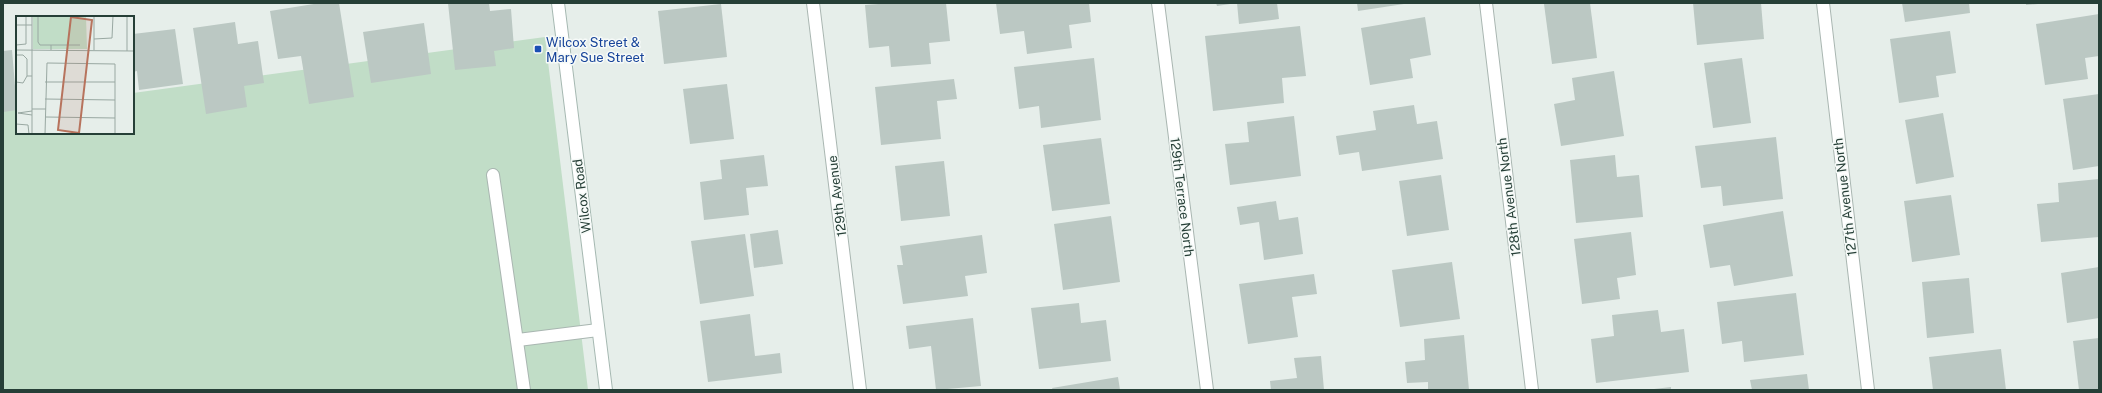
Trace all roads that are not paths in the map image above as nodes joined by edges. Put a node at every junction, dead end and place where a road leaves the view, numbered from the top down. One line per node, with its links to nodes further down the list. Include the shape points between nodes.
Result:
1 (558, 3): 7 (street, Wilcox Road)
2 (813, 3): 11 (street, 129th Avenue)
3 (1158, 3): 12 (street, 129th Terrace North)
4 (1486, 3): 13 (street, 128th Avenue North)
5 (1822, 3): 14 (street, 127th Avenue North)
6 (492, 175): 8 (street)
7 (598, 330): 8 (street); 10 (street, Wilcox Road)
8 (518, 340): 9 (street)
9 (524, 390)
10 (606, 390)
11 (860, 390)
12 (1206, 390)
13 (1532, 390)
14 (1868, 390)

